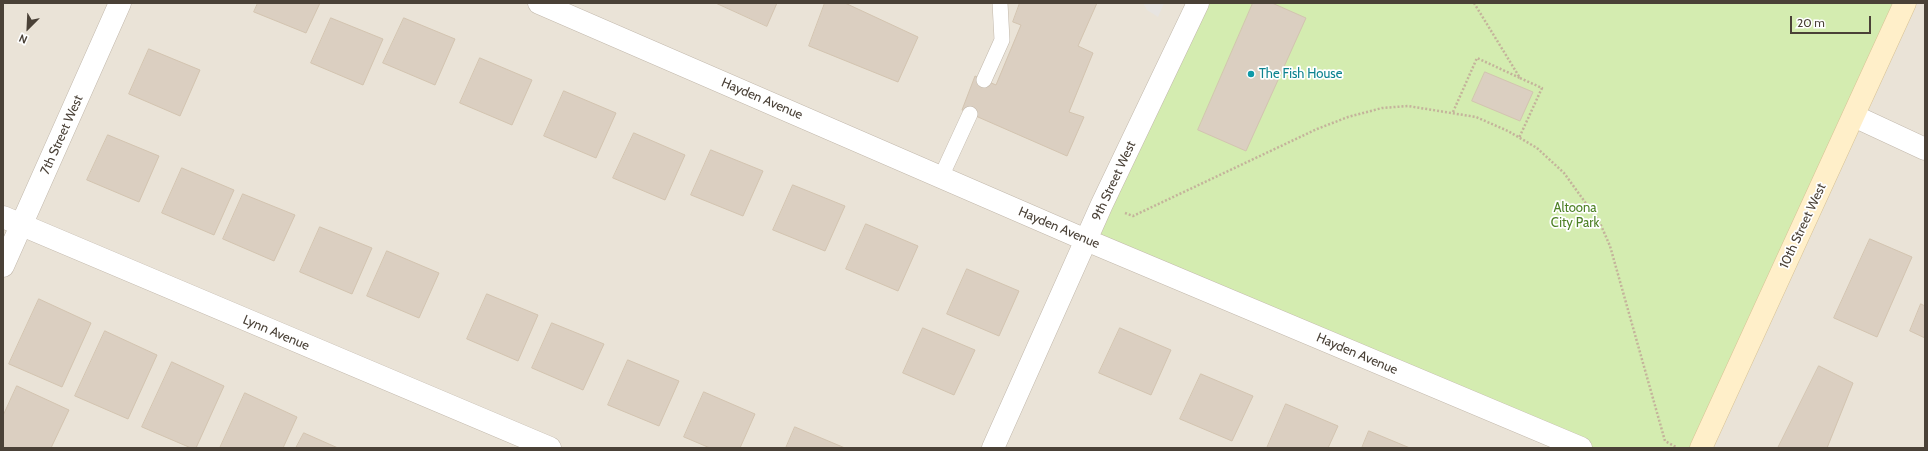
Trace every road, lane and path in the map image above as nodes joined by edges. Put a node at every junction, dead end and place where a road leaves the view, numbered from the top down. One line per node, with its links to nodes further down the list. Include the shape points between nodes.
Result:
1 (120, 3): 16 (street, 7th Street West)
2 (539, 3): 14 (street, Hayden Avenue)
3 (1000, 3): 8 (lane, via 1002,40)
4 (1198, 3): 15 (street, 9th Street West)
5 (1474, 3): 7 (path)
6 (1905, 3): 11 (street, 10th Street West)
7 (1520, 78): 9 (path, via 1477,58); 12 (path, via 1542,88)
8 (984, 80)
9 (1453, 112): 12 (path, via 1476,117); 15 (path, via 1408,106 1382,108 1355,115 1316,130 1133,216)
10 (970, 114): 14 (lane)
11 (1854, 116): 13 (street); 23 (street, 10th Street West)
12 (1520, 138): 22 (path, via 1537,148 1564,173 1600,223 1610,246 1665,441)
13 (1925, 149)
14 (941, 177): 17 (street, Hayden Avenue)
15 (1102, 204): 17 (street, 9th Street West)
16 (13, 221): 18 (street, 7th Street West); 19 (street, Lynn Avenue)
17 (1086, 240): 20 (street, 9th Street West); 21 (street, Hayden Avenue)
18 (3, 266)
19 (550, 448)
20 (993, 448)
21 (1581, 448)
22 (1679, 448)
23 (1701, 448)

